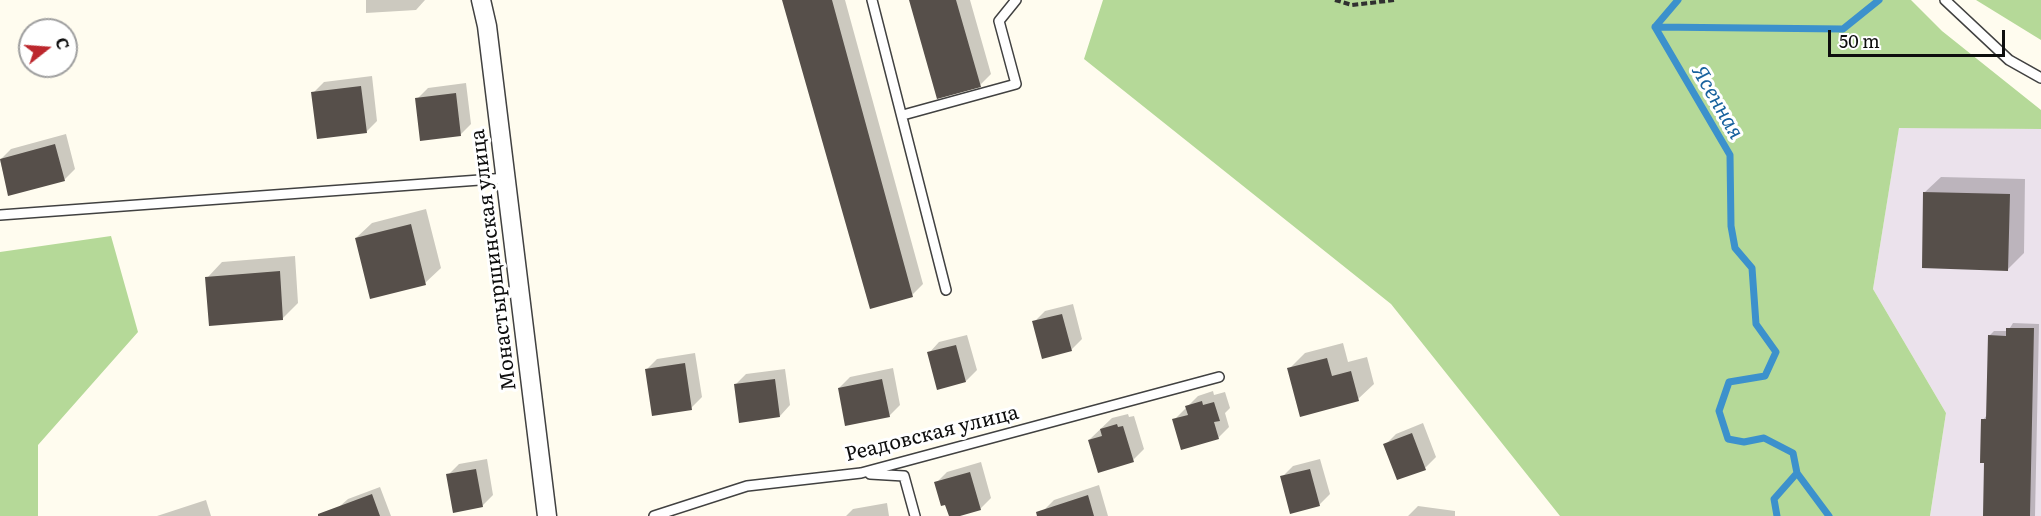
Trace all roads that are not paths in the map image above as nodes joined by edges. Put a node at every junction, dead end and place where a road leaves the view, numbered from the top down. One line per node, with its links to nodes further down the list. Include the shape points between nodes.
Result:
1 (481, 0): 7 (street, Монастырщинская улица)
2 (873, 0): 6 (lane)
3 (1016, 0): 6 (lane, via 999,21 1016,84)
4 (1945, 0): 5 (lane, via 2009,60)
5 (2041, 78)
6 (903, 114): 9 (lane)
7 (507, 178): 8 (lane); 12 (street, Монастырщинская улица)
8 (0, 215)
9 (946, 290)
10 (1219, 377): 11 (lane, Реадовская улица)
11 (861, 473): 13 (lane, Реадовская улица, via 747,486); 14 (lane, via 904,476)
12 (547, 516)
13 (654, 516)
14 (915, 516)

